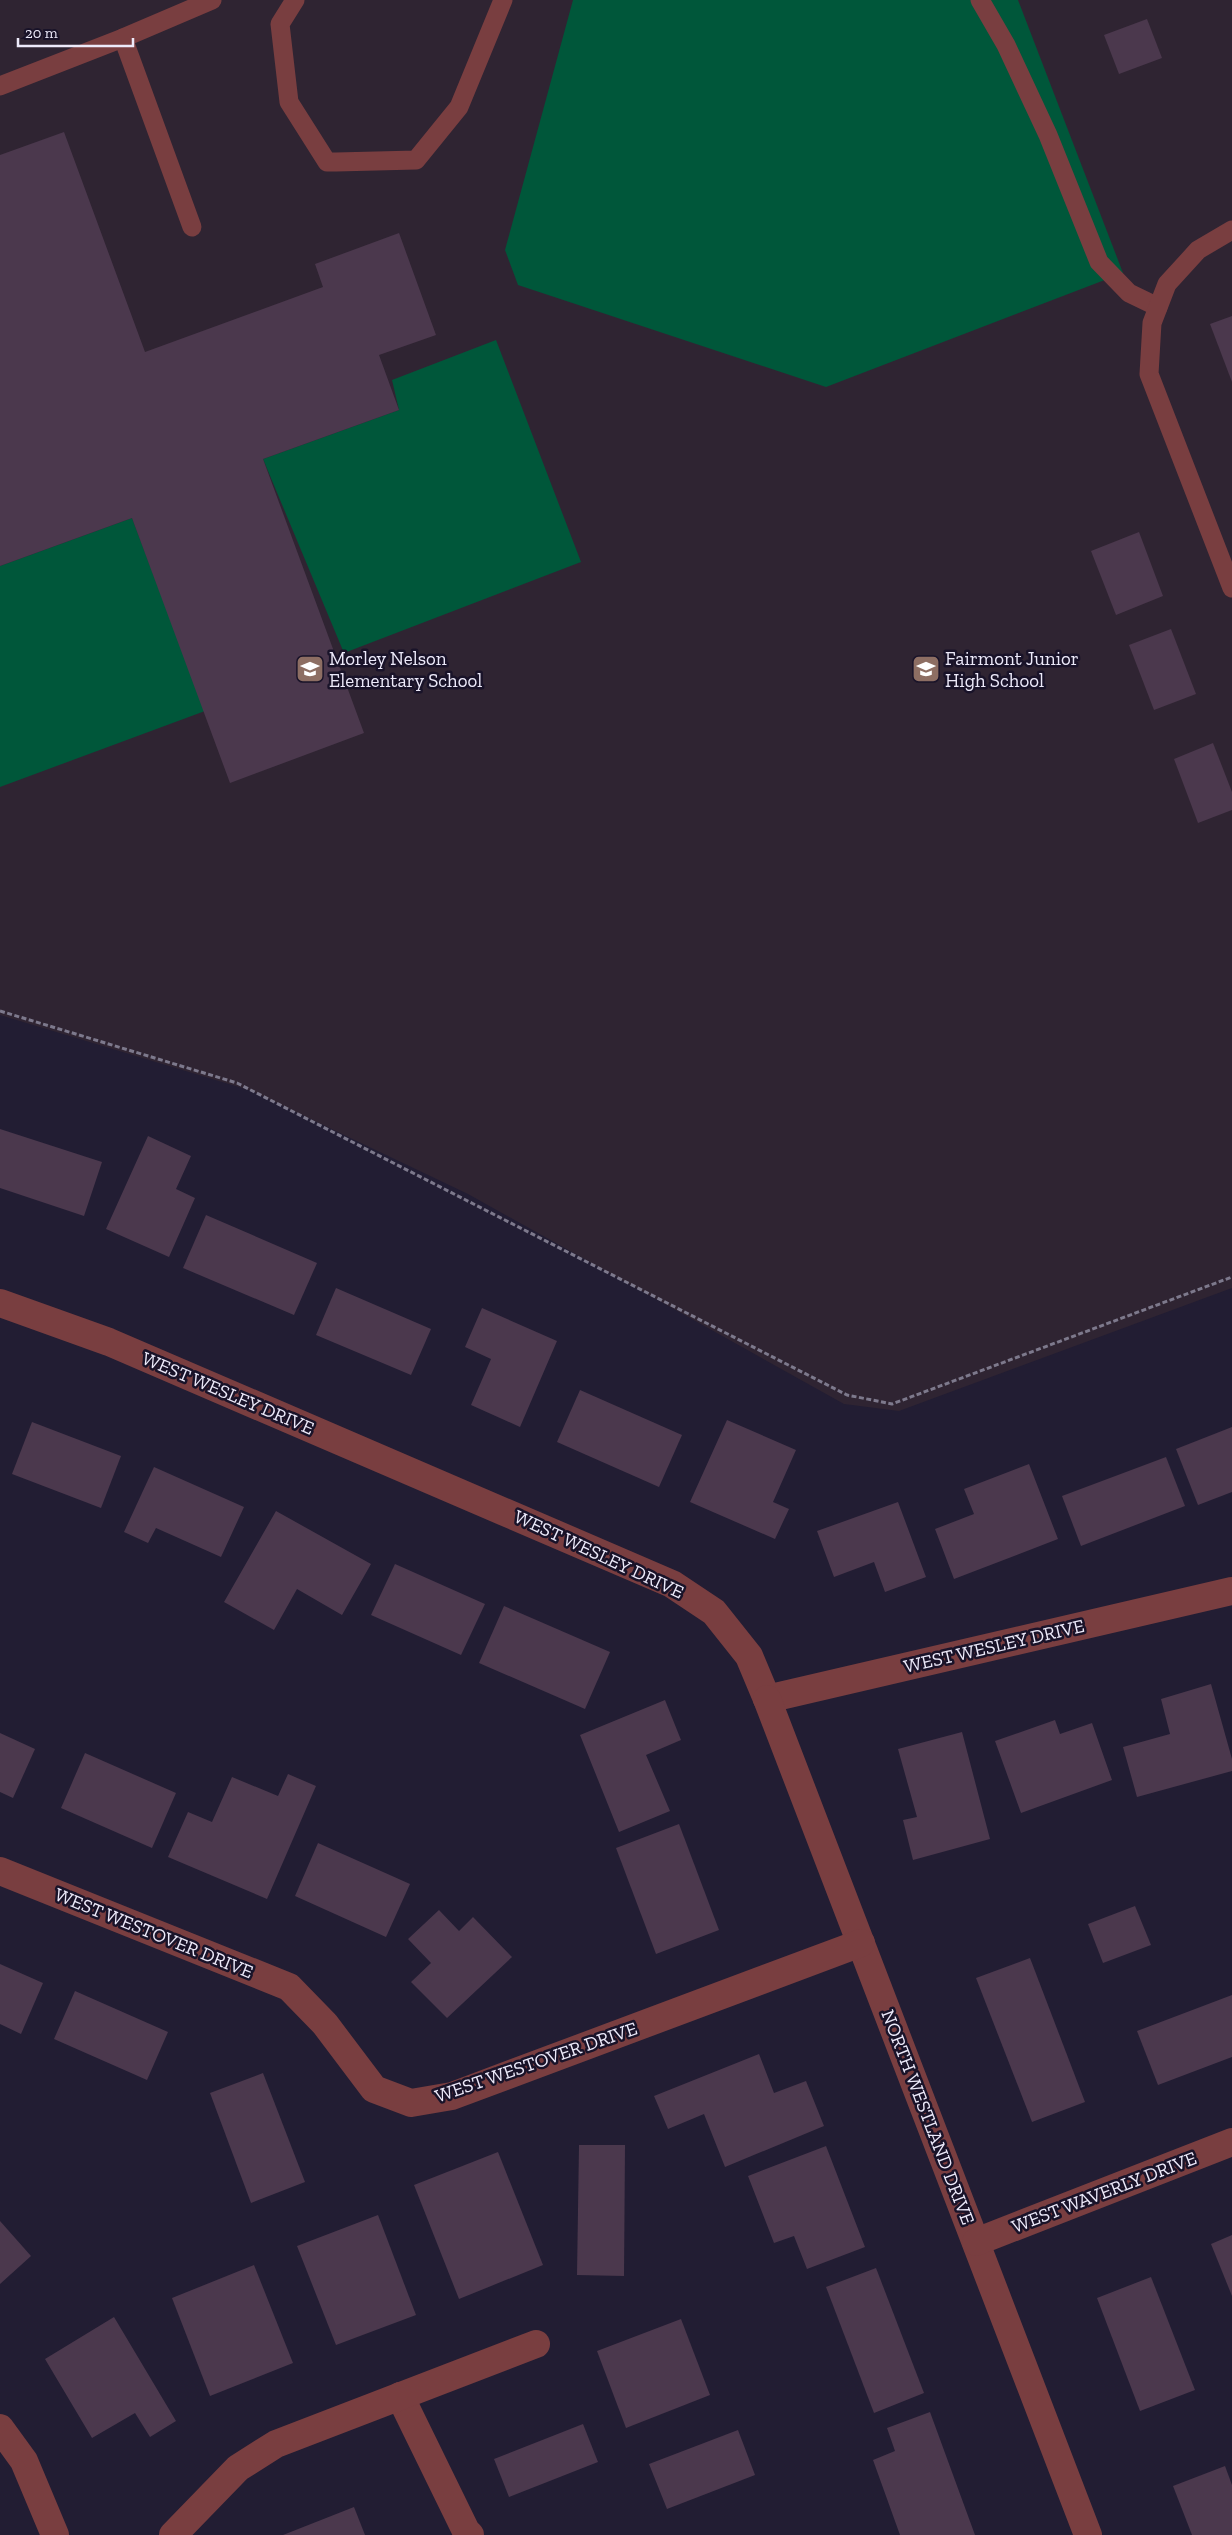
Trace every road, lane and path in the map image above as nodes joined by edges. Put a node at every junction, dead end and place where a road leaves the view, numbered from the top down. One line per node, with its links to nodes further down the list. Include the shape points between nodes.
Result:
1 (212, 0): 5 (lane)
2 (295, 0): 3 (lane, via 280,24 289,102 327,162 416,160 459,107)
3 (503, 0)
4 (980, 0): 9 (lane, via 1006,44 1048,134 1099,262 1128,293)
5 (123, 38): 6 (lane); 7 (lane)
6 (0, 86)
7 (192, 227)
8 (1232, 230): 9 (lane, via 1198,250 1167,284)
9 (1158, 307): 10 (lane, via 1152,323 1149,374)
10 (1232, 588)
11 (0, 1011): 12 (path, via 237,1084 847,1395 892,1404)
12 (1232, 1277)
13 (0, 1302): 15 (street, WEST WESLEY DRIVE, via 110,1342 672,1584 714,1612 749,1656)
14 (1232, 1591): 15 (street, WEST WESLEY DRIVE)
15 (767, 1699): 17 (street, NORTH WESTLAND DRIVE)
16 (0, 1871): 17 (street, WEST WESTOVER DRIVE, via 289,1987 325,2024 374,2089 411,2104 452,2096)
17 (861, 1943): 19 (street, NORTH WESTLAND DRIVE)
18 (1232, 2142): 19 (street, WEST WAVERLY DRIVE)
19 (976, 2242): 26 (street, NORTH WESTLAND DRIVE)
20 (536, 2344): 21 (street)
21 (400, 2396): 24 (street, via 276,2444 238,2468); 25 (street)
22 (0, 2428): 23 (street, via 24,2461)
23 (55, 2535)
24 (173, 2535)
25 (470, 2535)
26 (1088, 2535)

